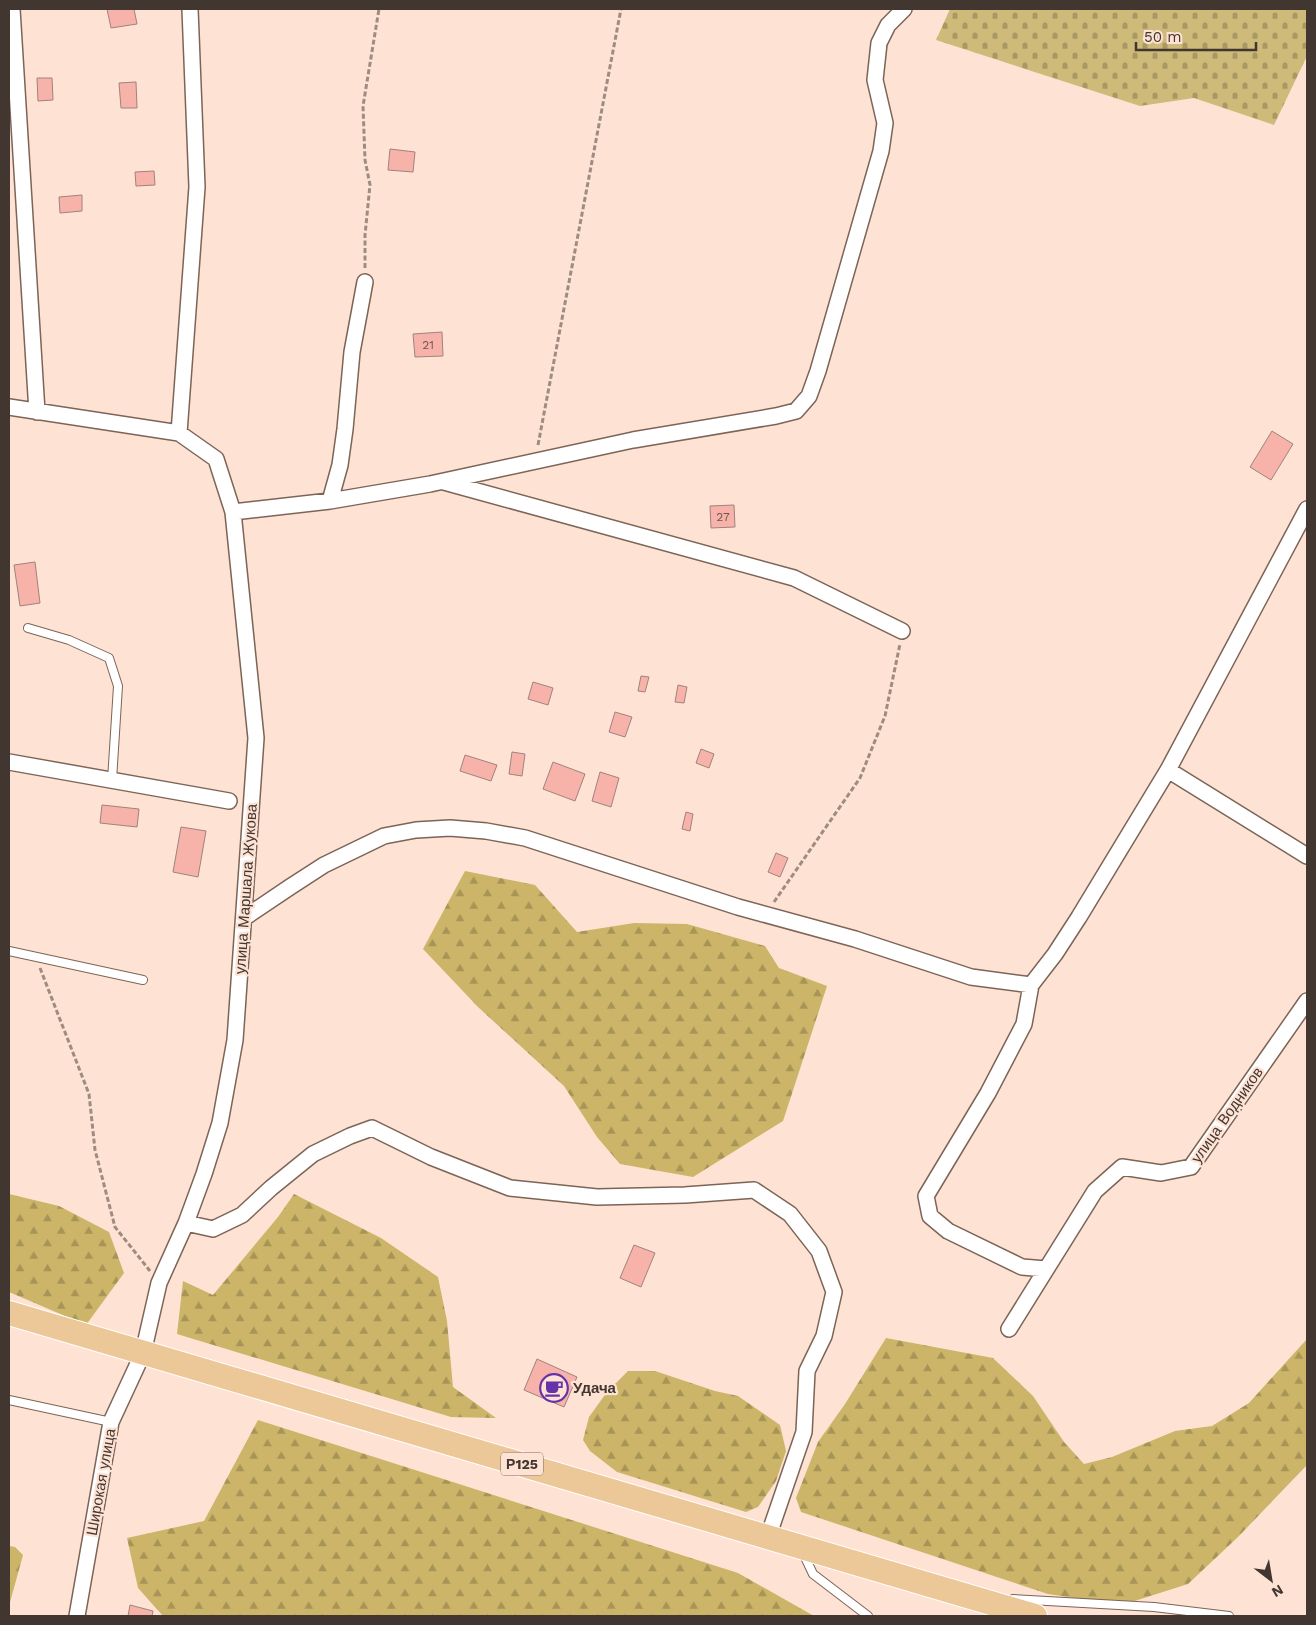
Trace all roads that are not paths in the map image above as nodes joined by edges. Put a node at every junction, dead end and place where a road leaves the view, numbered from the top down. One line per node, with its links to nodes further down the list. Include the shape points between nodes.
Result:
1 (12, 9): 6 (street)
2 (190, 9): 7 (street, via 197,187)
3 (904, 9): 8 (street, via 888,25 877,55 875,80 885,124 872,187 818,371 809,396 796,411 633,440)
4 (365, 282): 9 (street, via 352,352 340,465)
5 (9, 407): 6 (street)
6 (37, 412): 7 (street)
7 (179, 433): 11 (street, улица Маршала Жукова, via 216,459)
8 (440, 481): 9 (street); 13 (street, via 794,578)
9 (330, 500): 11 (street)
10 (1307, 509): 15 (street)
11 (233, 512): 19 (street, улица Маршала Жукова, via 256,738)
12 (28, 628): 16 (lane, via 69,640 109,658 118,686)
13 (902, 631)
14 (9, 762): 16 (street)
15 (1168, 770): 18 (street); 22 (street, via 1079,918)
16 (112, 780): 17 (street)
17 (229, 801)
18 (1307, 856)
19 (244, 918): 22 (street, via 324,865 384,836 450,828 486,831 525,838 971,977); 24 (street, улица Маршала Жукова, via 235,1040 220,1123)
20 (9, 951): 21 (lane)
21 (143, 980)
22 (1031, 985): 25 (street, via 1024,1024 988,1093 926,1196 930,1216 948,1231 1022,1267)
23 (1307, 1001): 25 (street, улица Водников, via 1191,1167 1161,1173 1122,1167 1095,1191)
24 (186, 1222): 28 (street, улица Маршала Жукова, via 159,1283); 31 (street, via 213,1228 242,1215 313,1154 372,1128 431,1157 510,1188 597,1197 754,1190 790,1214 819,1251 834,1292 824,1336 807,1371 804,1432)
25 (1046, 1269): 27 (street, улица Водников)
26 (9, 1313): 28 (main road, Р125)
27 (1009, 1329)
28 (143, 1353): 30 (street, Широкая улица); 31 (main road, Р125)
29 (9, 1400): 30 (lane)
30 (111, 1422): 34 (street, Широкая улица)
31 (768, 1537): 32 (main road, Р125)
32 (800, 1547): 33 (main road, Р125); 35 (lane, via 813,1574)
33 (969, 1597): 36 (lane); 37 (main road, Р125); 38 (lane, via 1154,1607)
34 (77, 1616)
35 (868, 1616)
36 (1003, 1616)
37 (1035, 1616)
38 (1229, 1616)

